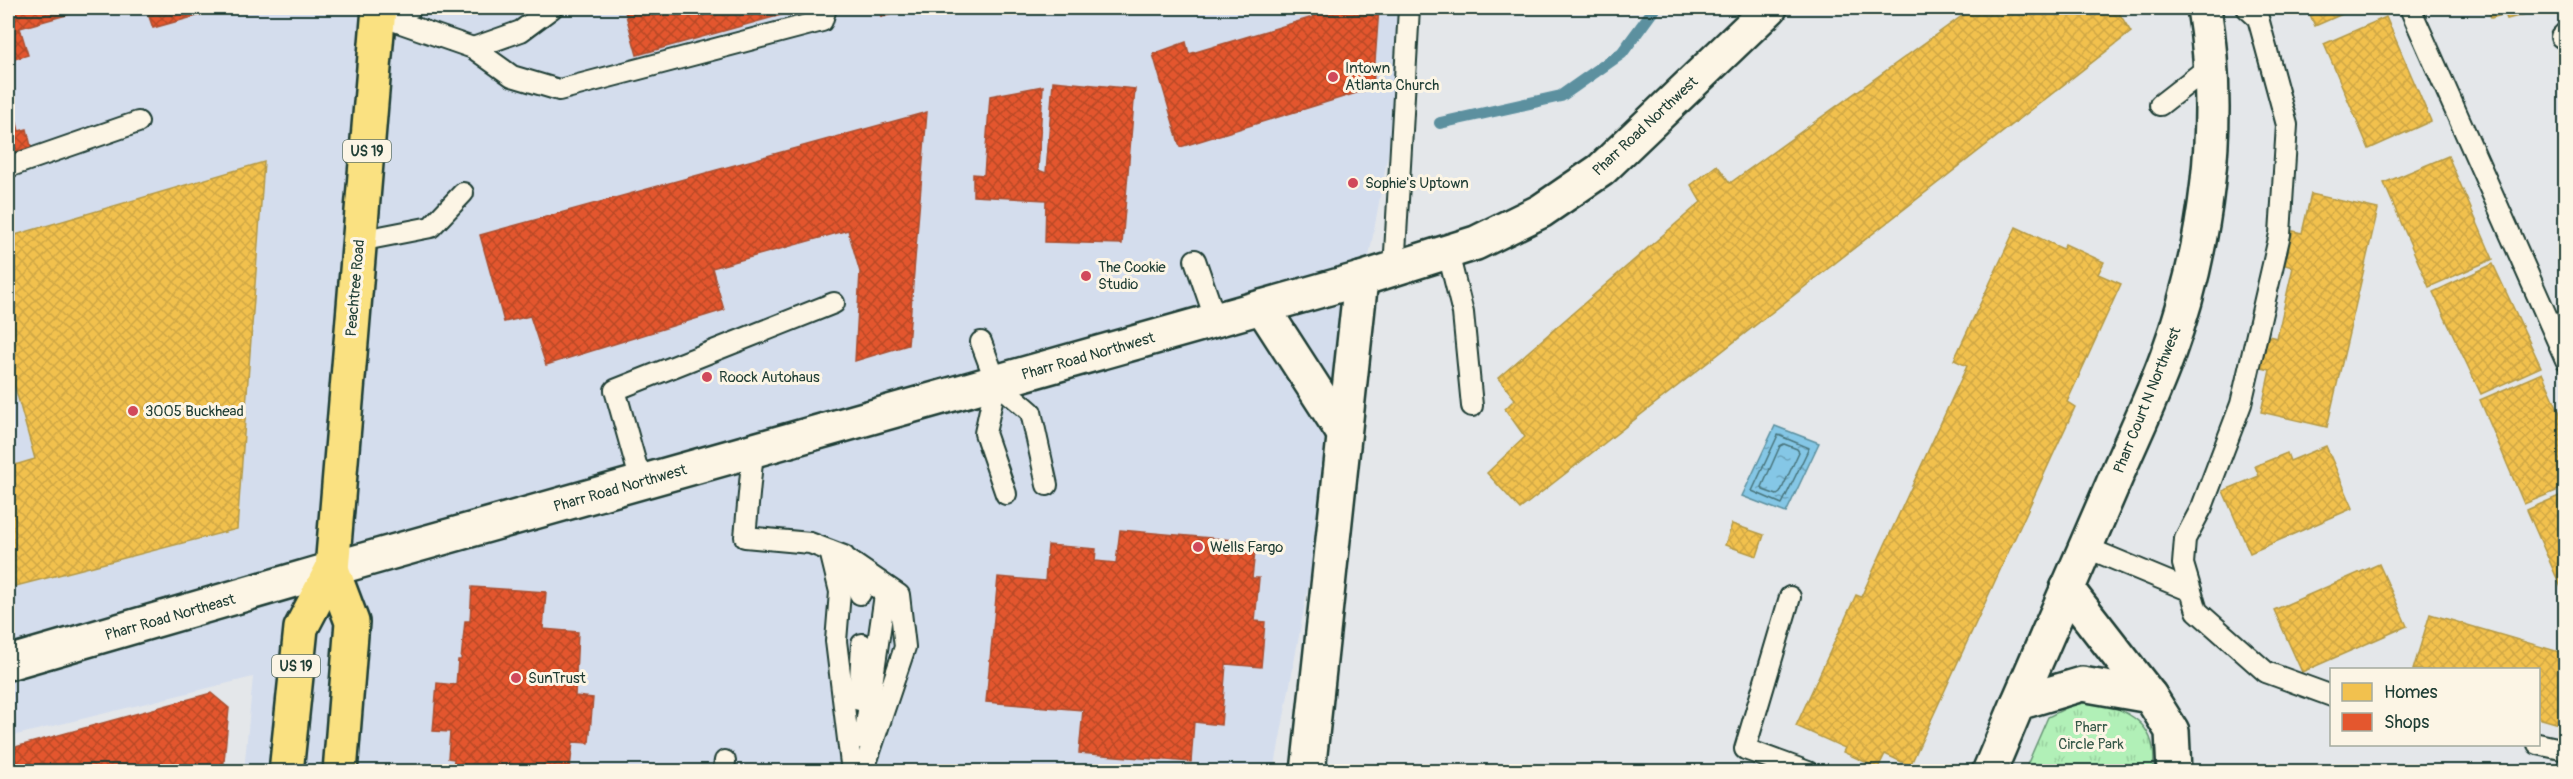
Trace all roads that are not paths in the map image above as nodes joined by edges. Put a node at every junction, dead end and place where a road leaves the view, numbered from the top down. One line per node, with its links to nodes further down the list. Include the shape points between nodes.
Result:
1 (411, 8): 9 (lane)
2 (552, 8): 10 (lane, via 520,31)
3 (826, 8): 10 (lane, via 822,21 559,90 512,76)
4 (1409, 8): 19 (lane)
5 (1770, 8): 17 (street, Pharr Road Northwest, via 1601,170 1541,211)
6 (2204, 8): 11 (street, Pharr Court N Northwest)
7 (2247, 8): 37 (lane, via 2258,18 2286,125 2280,234 2241,404 2202,507 2185,539 2183,564)
8 (2410, 8): 25 (lane)
9 (378, 11): 10 (lane); 16 (highway, Peachtree Road / US 19)
10 (473, 48)
11 (2210, 66): 12 (lane); 33 (street, Pharr Court N Northwest, via 2212,118 2206,203 2189,288 2167,358)
12 (2160, 105)
13 (138, 122): 14 (lane)
14 (8, 167)
15 (463, 193): 16 (lane, via 431,227)
16 (359, 242): 35 (highway, Peachtree Road / US 19)
17 (1448, 253): 19 (street, Pharr Road Northwest); 27 (lane, via 1463,312)
18 (1195, 260): 23 (lane)
19 (1394, 270): 20 (street, Pharr Road Northwest)
20 (1361, 279): 22 (street, Pharr Road Northwest); 28 (street)
21 (834, 303): 30 (lane, via 615,390)
22 (1262, 307): 23 (street, Pharr Road Northwest); 28 (street)
23 (1216, 321): 26 (street, Pharr Road Northwest)
24 (981, 342): 26 (lane)
25 (2565, 360)
26 (996, 382): 29 (street, Pharr Road Northwest); 31 (lane, via 1031,412); 32 (lane, via 985,433)
27 (1472, 406)
28 (1344, 434): 50 (street)
29 (753, 451): 30 (street, Pharr Road Northwest); 34 (lane, via 745,537 810,543)
30 (641, 482): 35 (street, Pharr Road Northwest)
31 (1047, 484)
32 (1006, 494)
33 (2085, 547): 36 (street, Pharr Court N Northwest); 37 (lane)
34 (841, 556): 38 (lane); 49 (lane, via 836,641); 49 (lane, via 885,595); 49 (lane, via 899,595 905,647)
35 (332, 569): 41 (street, Pharr Road Northeast); 47 (highway, US 19, via 301,628); 48 (highway, US 19, via 352,622)
36 (2067, 589): 42 (street); 44 (street, Pharr Court N Northwest)
37 (2191, 591): 43 (lane, via 2197,611 2266,672)
38 (860, 594)
39 (1790, 597): 51 (lane, via 1745,749)
40 (862, 644): 49 (lane)
41 (8, 663)
42 (2150, 696): 44 (street, via 2082,684); 53 (street, via 2172,731)
43 (2330, 696)
44 (2018, 704): 52 (street, Pharr Court N Northwest)
45 (2540, 744): 46 (lane)
46 (2565, 750)
47 (286, 771)
48 (340, 771)
49 (858, 771)
50 (1308, 771)
51 (1808, 771)
52 (1989, 771)
53 (2174, 771)

